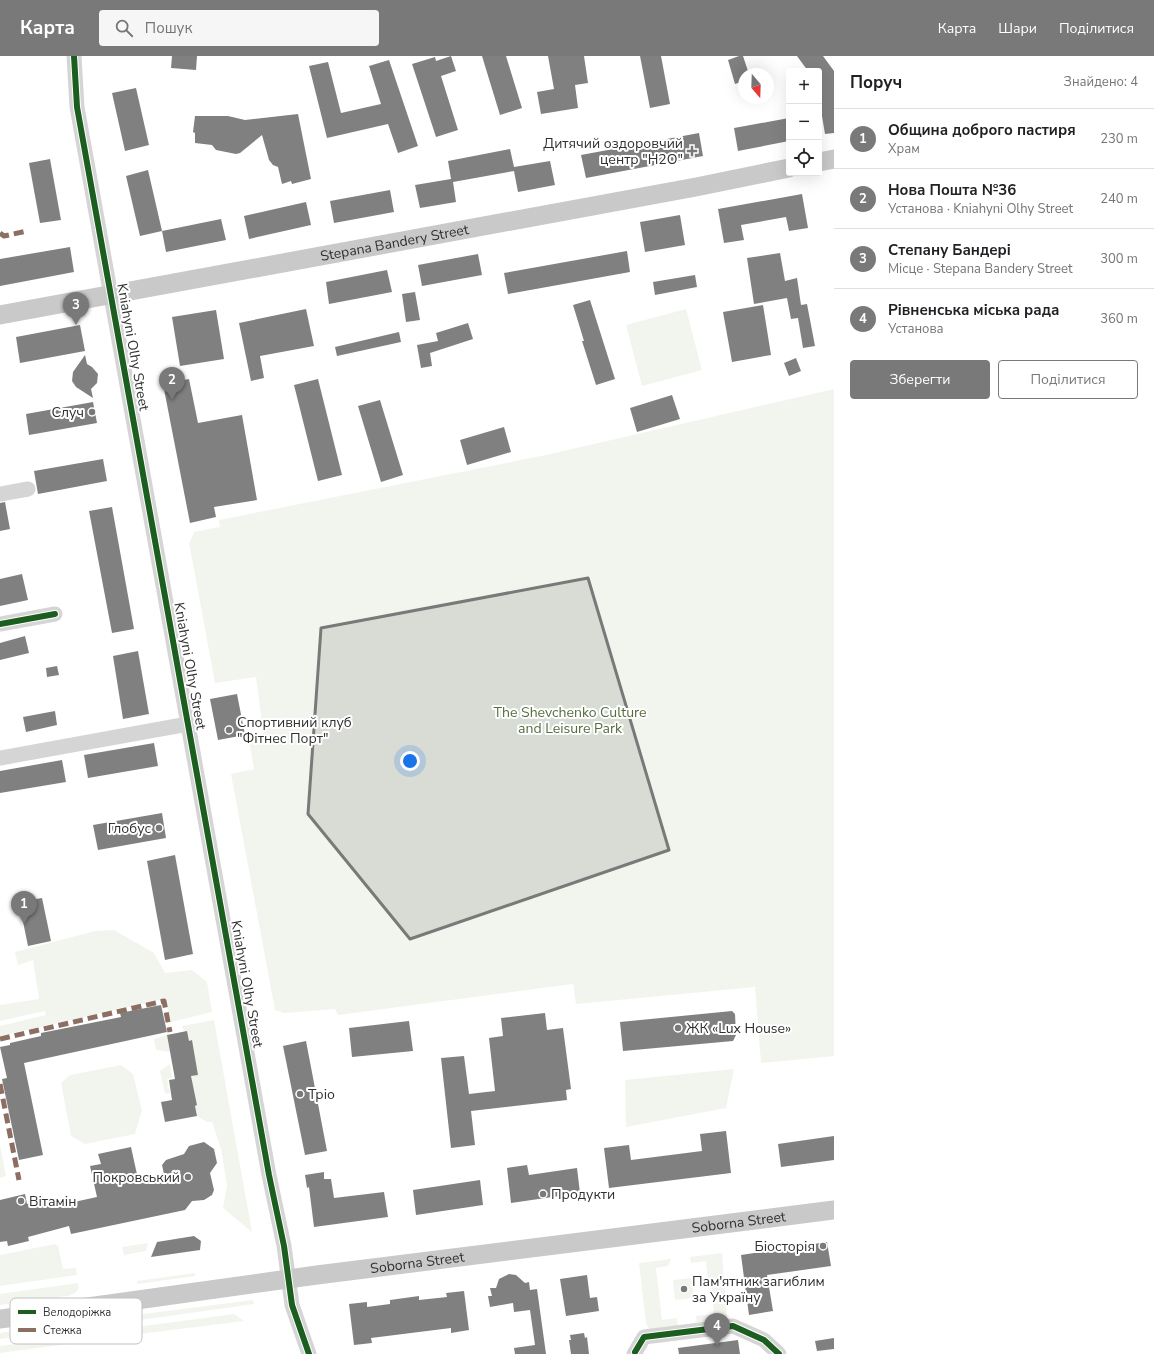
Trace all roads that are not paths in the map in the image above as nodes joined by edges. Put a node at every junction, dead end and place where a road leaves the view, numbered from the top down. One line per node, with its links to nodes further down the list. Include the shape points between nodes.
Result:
1 (74, 56): 5 (street, Kniahyni Olhy Street, via 77,106)
2 (834, 159): 3 (main road)
3 (822, 161)
4 (786, 169): 5 (main road, Stepana Bandery Street)
5 (112, 295): 6 (main road, Stepana Bandery Street); 11 (street, Kniahyni Olhy Street)
6 (0, 315)
7 (28, 489): 8 (street)
8 (0, 494)
9 (55, 614): 10 (street)
10 (0, 624)
11 (188, 724): 12 (street); 14 (street, Kniahyni Olhy Street)
12 (0, 758)
13 (834, 1210): 14 (main road, Soborna Street)
14 (288, 1279): 15 (main road, Soborna Street); 19 (street, Kniahyni Olhy Street, via 292,1304)
15 (142, 1299)
16 (10, 1318): 17 (main road, Soborna Street)
17 (0, 1319)
18 (635, 1353): 20 (street, via 644,1337 733,1326 764,1340)
19 (309, 1354)
20 (779, 1354)

